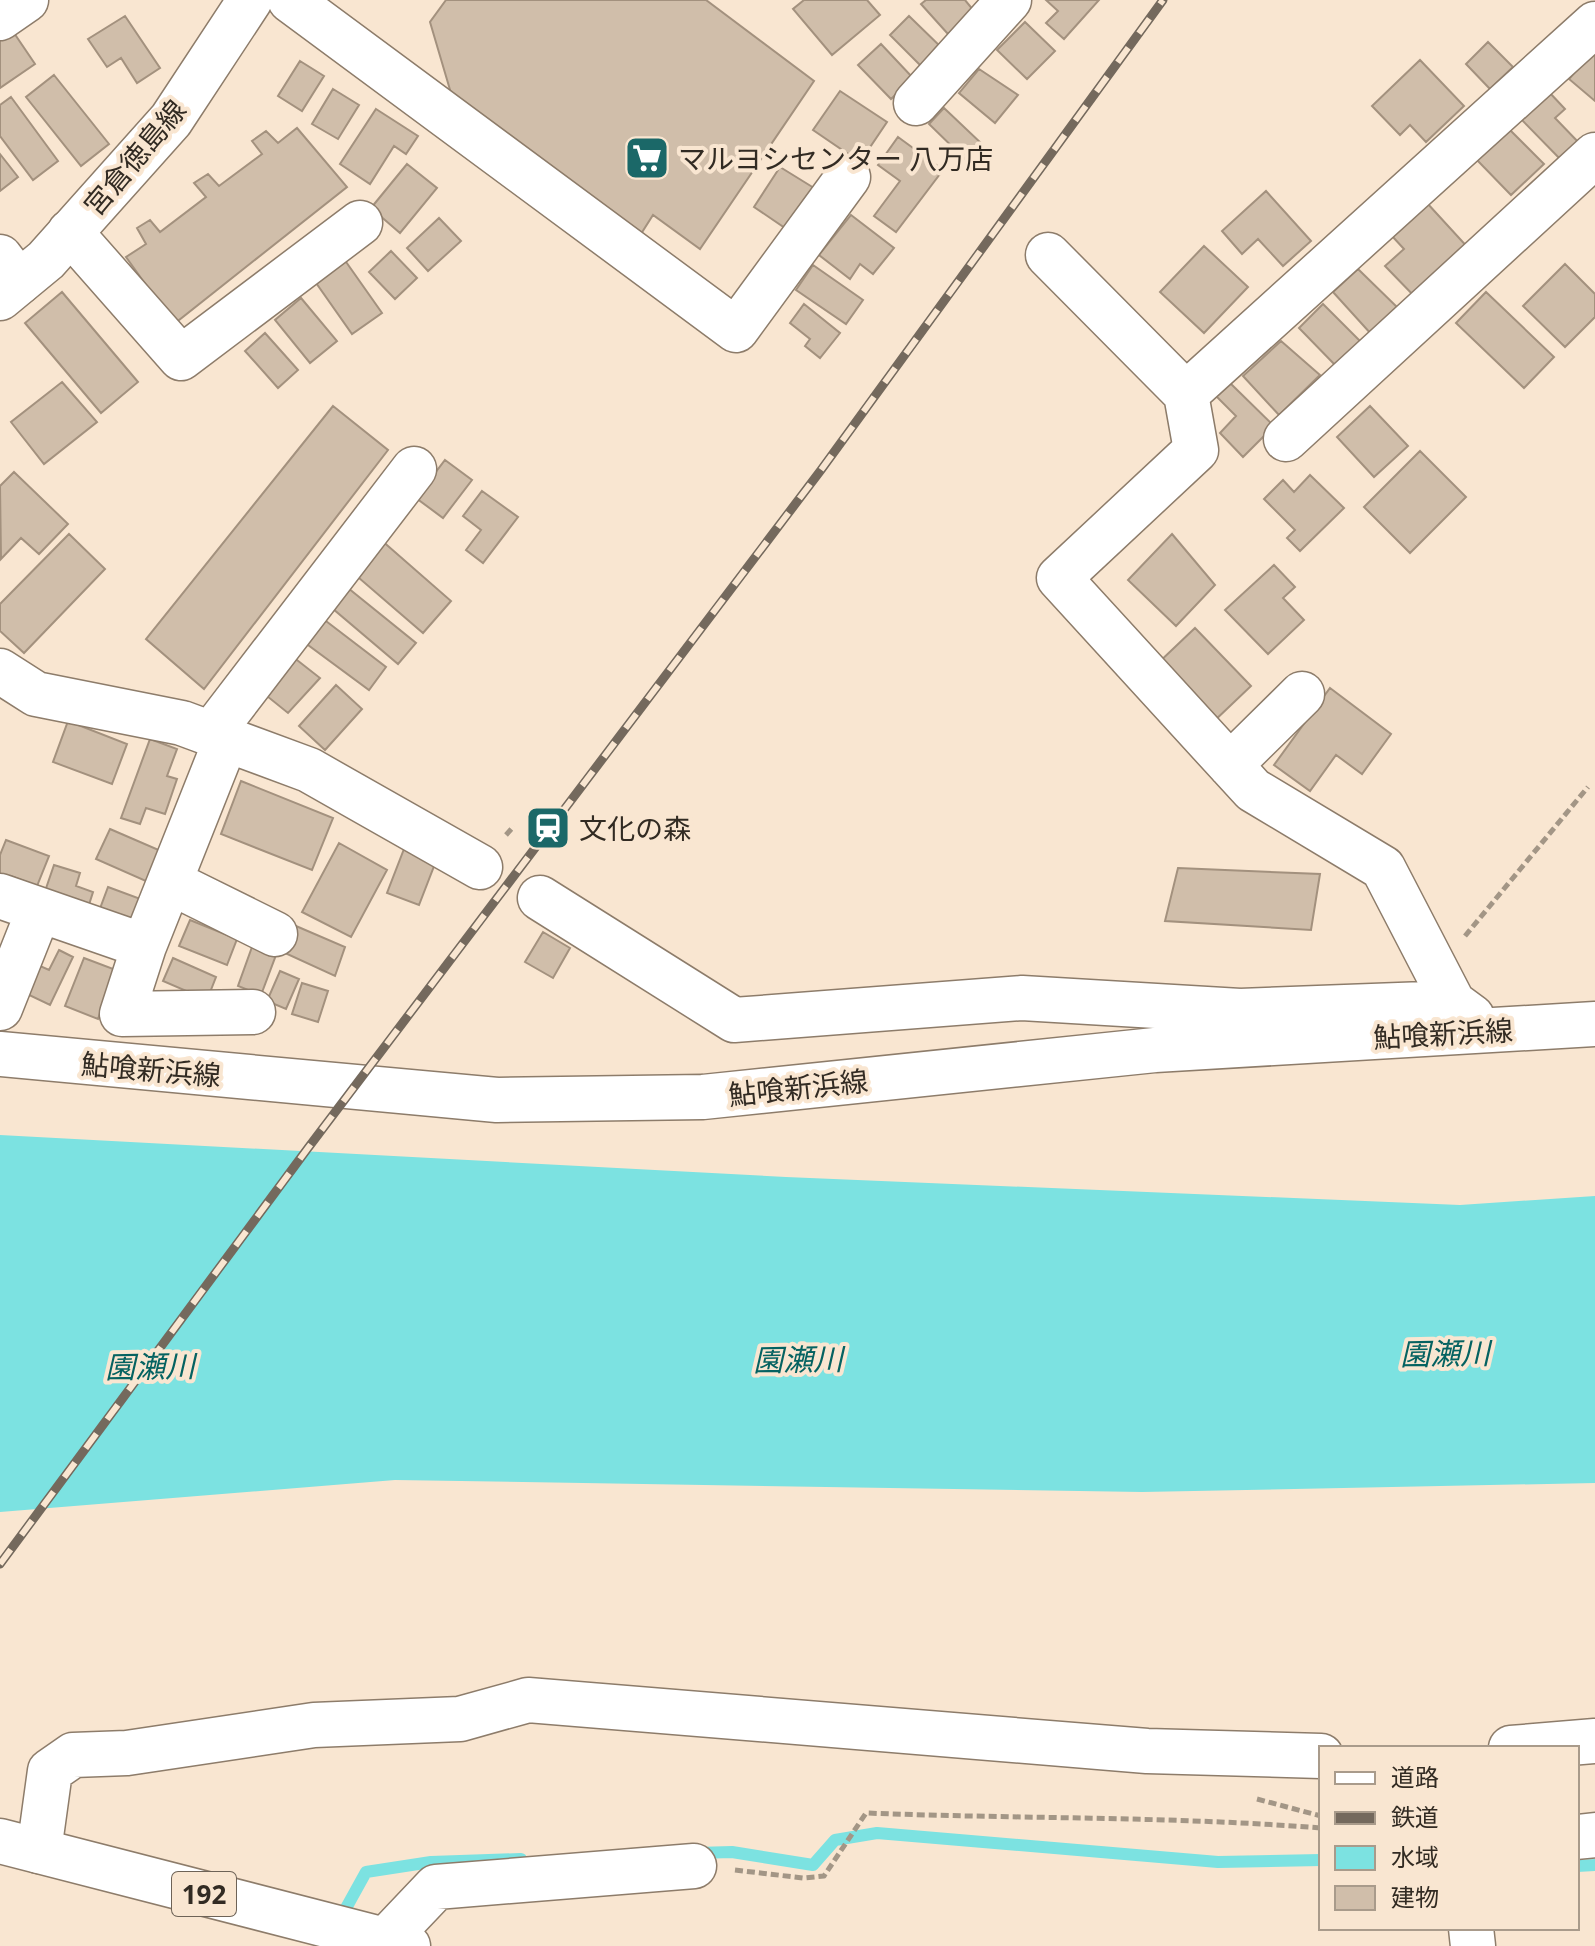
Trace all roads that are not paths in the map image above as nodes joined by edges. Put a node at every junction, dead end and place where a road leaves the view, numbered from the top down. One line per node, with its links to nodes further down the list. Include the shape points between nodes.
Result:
1 (26, 0): 5 (main road)
2 (250, 0): 11 (main road, 宮倉徳島線, via 171,120)
3 (290, 0): 9 (main road, via 736,330)
4 (1009, 0): 7 (main road)
5 (0, 18)
6 (1595, 24): 14 (main road)
7 (916, 103)
8 (1595, 155): 15 (main road)
9 (848, 177)
10 (360, 223): 11 (main road, via 181,358)
11 (70, 232): 13 (main road, 宮倉徳島線)
12 (1048, 255): 14 (main road)
13 (6, 279)
14 (1186, 394): 20 (main road, via 1196,450 1059,578)
15 (1286, 439)
16 (414, 469): 19 (main road)
17 (0, 671): 19 (main road, via 36,694 182,723)
18 (1302, 694): 20 (main road)
19 (218, 737): 21 (main road, via 309,770); 22 (main road)
20 (1230, 765): 27 (main road, via 1253,790 1383,868)
21 (480, 867)
22 (170, 882): 25 (main road); 26 (main road)
23 (540, 898): 27 (main road, via 734,1020 1022,998 1240,1011)
24 (19, 903): 26 (main road); 28 (main road)
25 (275, 934)
26 (144, 946): 29 (main road, via 122,1014)
27 (1445, 987): 31 (main road)
28 (0, 1008)
29 (253, 1012)
30 (1595, 1024): 31 (main road, 鮎喰新浜線)
31 (1491, 1030): 32 (main road, 鮎喰新浜線, via 1155,1050 703,1097 497,1100)
32 (0, 1054)
33 (1595, 1741): 34 (main road)
34 (1535, 1746)
35 (1319, 1756): 36 (main road, via 1147,1751 528,1700 460,1719 314,1725 127,1753 73,1755 50,1771)
36 (19, 1846): 38 (main road, 192)
37 (694, 1866): 38 (main road, via 436,1887)
38 (391, 1944)

